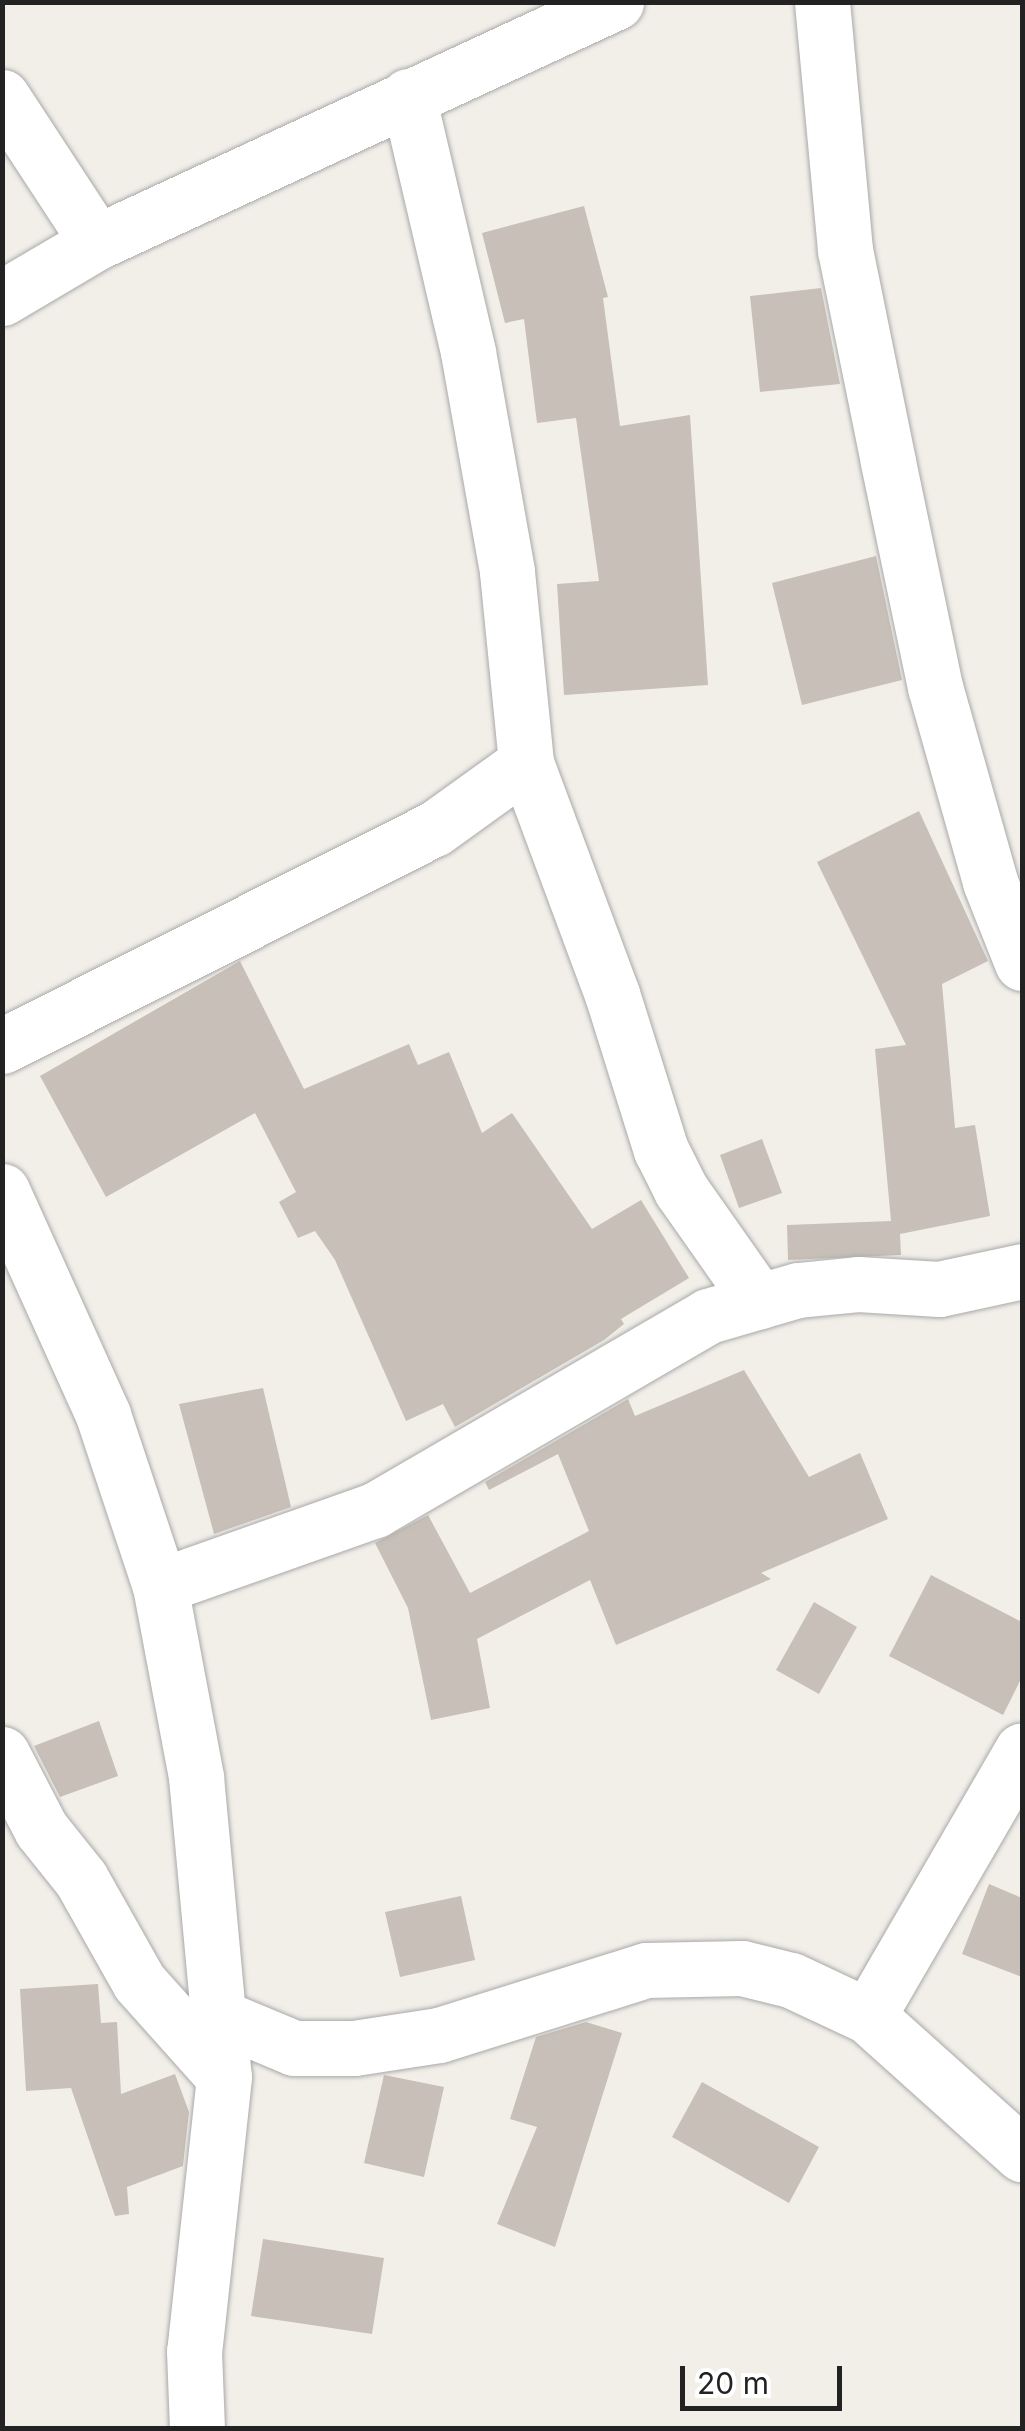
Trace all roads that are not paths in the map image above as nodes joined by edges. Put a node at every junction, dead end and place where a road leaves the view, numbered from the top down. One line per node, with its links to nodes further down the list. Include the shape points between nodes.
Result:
1 (616, 2): 3 (street)
2 (822, 2): 8 (street, via 844,250 945,722 990,882)
3 (408, 96): 5 (street); 7 (street, via 468,352 508,572)
4 (2, 97): 5 (street)
5 (97, 242): 6 (street)
6 (2, 298)
7 (526, 763): 9 (street, via 434,828); 12 (street, via 612,994 661,1150 680,1190)
8 (1022, 964)
9 (2, 1046)
10 (2, 1191): 13 (street, via 103,1416)
11 (1022, 1271): 12 (street, via 939,1289 858,1284)
12 (759, 1300): 13 (street, via 672,1334 375,1510)
13 (160, 1586): 16 (street, via 196,1777)
14 (1022, 1750): 17 (street)
15 (2, 1754): 18 (street, via 41,1829 81,1880 139,1982)
16 (220, 2016): 17 (street, via 294,2048 354,2048 439,2035 646,1970 702,1966 791,1980); 18 (street)
17 (868, 2016): 19 (street)
18 (224, 2078): 20 (street, via 194,2352)
19 (1022, 2154)
20 (197, 2428)

